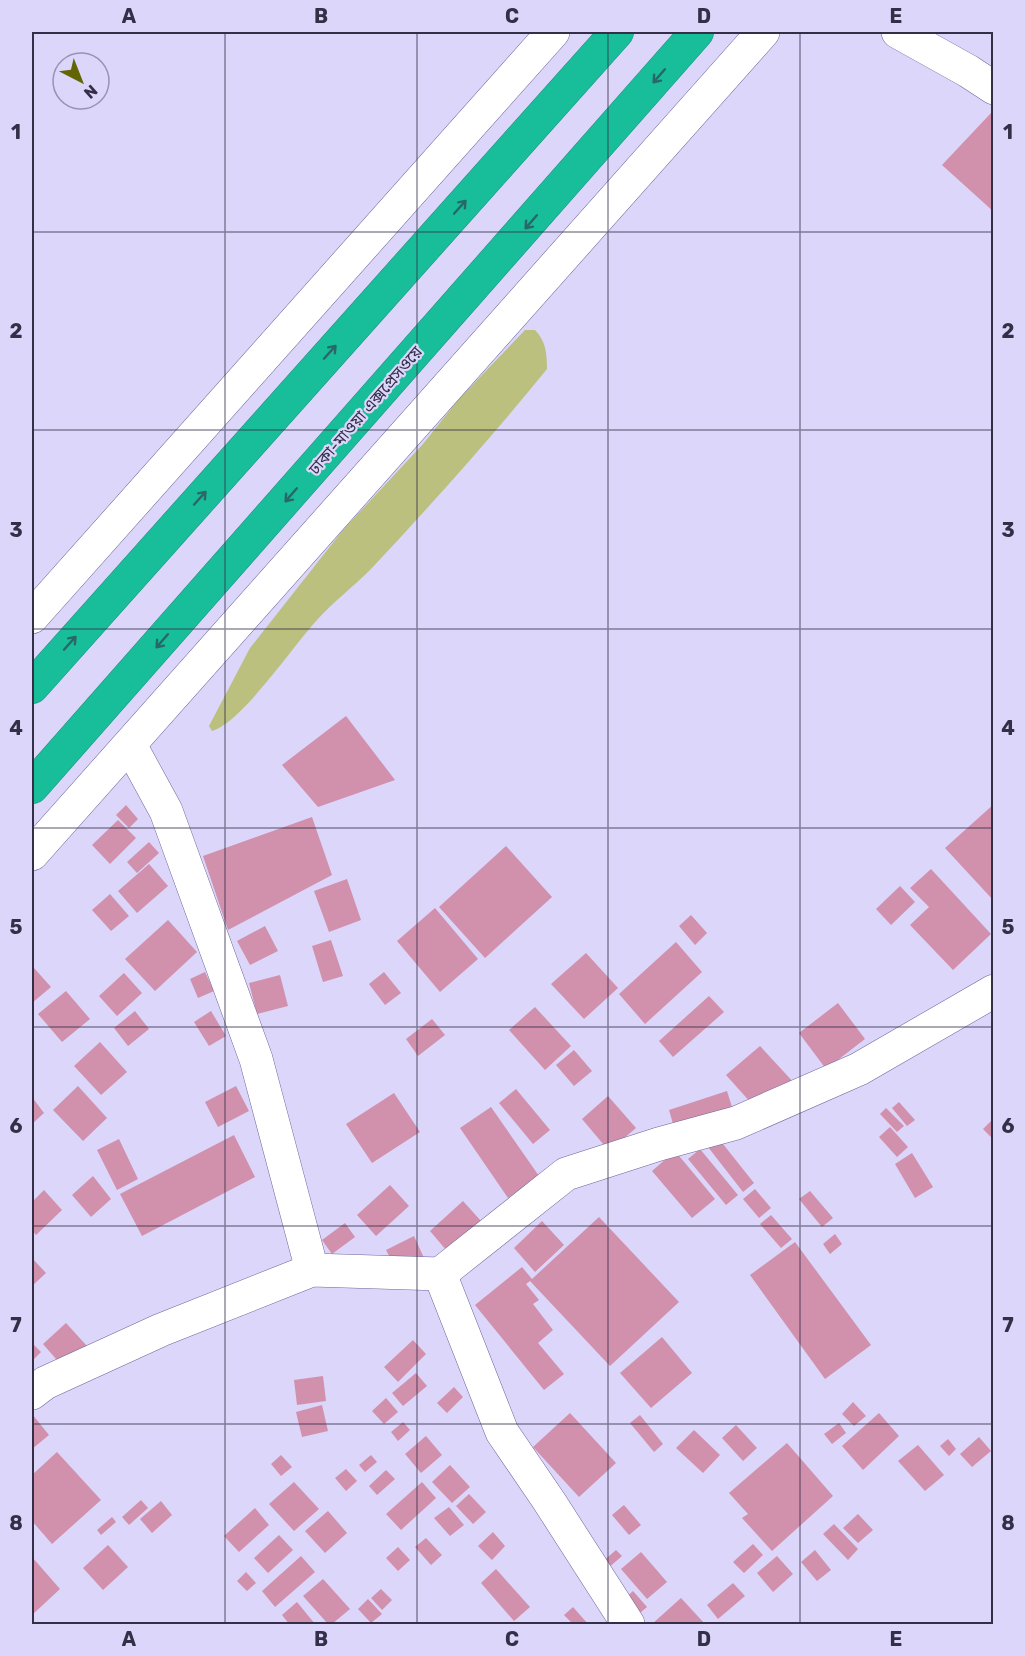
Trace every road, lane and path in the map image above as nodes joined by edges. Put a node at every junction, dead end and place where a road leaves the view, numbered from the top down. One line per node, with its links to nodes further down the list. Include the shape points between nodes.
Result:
1 (554, 32): 7 (street)
2 (617, 32): 8 (highway, one-way to 2)
3 (698, 32): 10 (highway, ঢাকা-মাওয়া এক্সপ্রেসওয়ে, one-way to 10)
4 (763, 32): 9 (street)
5 (898, 32): 6 (street)
6 (993, 88)
7 (32, 617)
8 (32, 687)
9 (130, 745): 11 (street); 13 (street, via 166,811 256,1059)
10 (32, 787)
11 (32, 854)
12 (993, 991): 14 (street, via 859,1069 736,1123 566,1174)
13 (312, 1270): 14 (street); 15 (street, via 161,1330 45,1383)
14 (440, 1274): 16 (street, via 502,1432)
15 (32, 1393)
16 (628, 1624)

